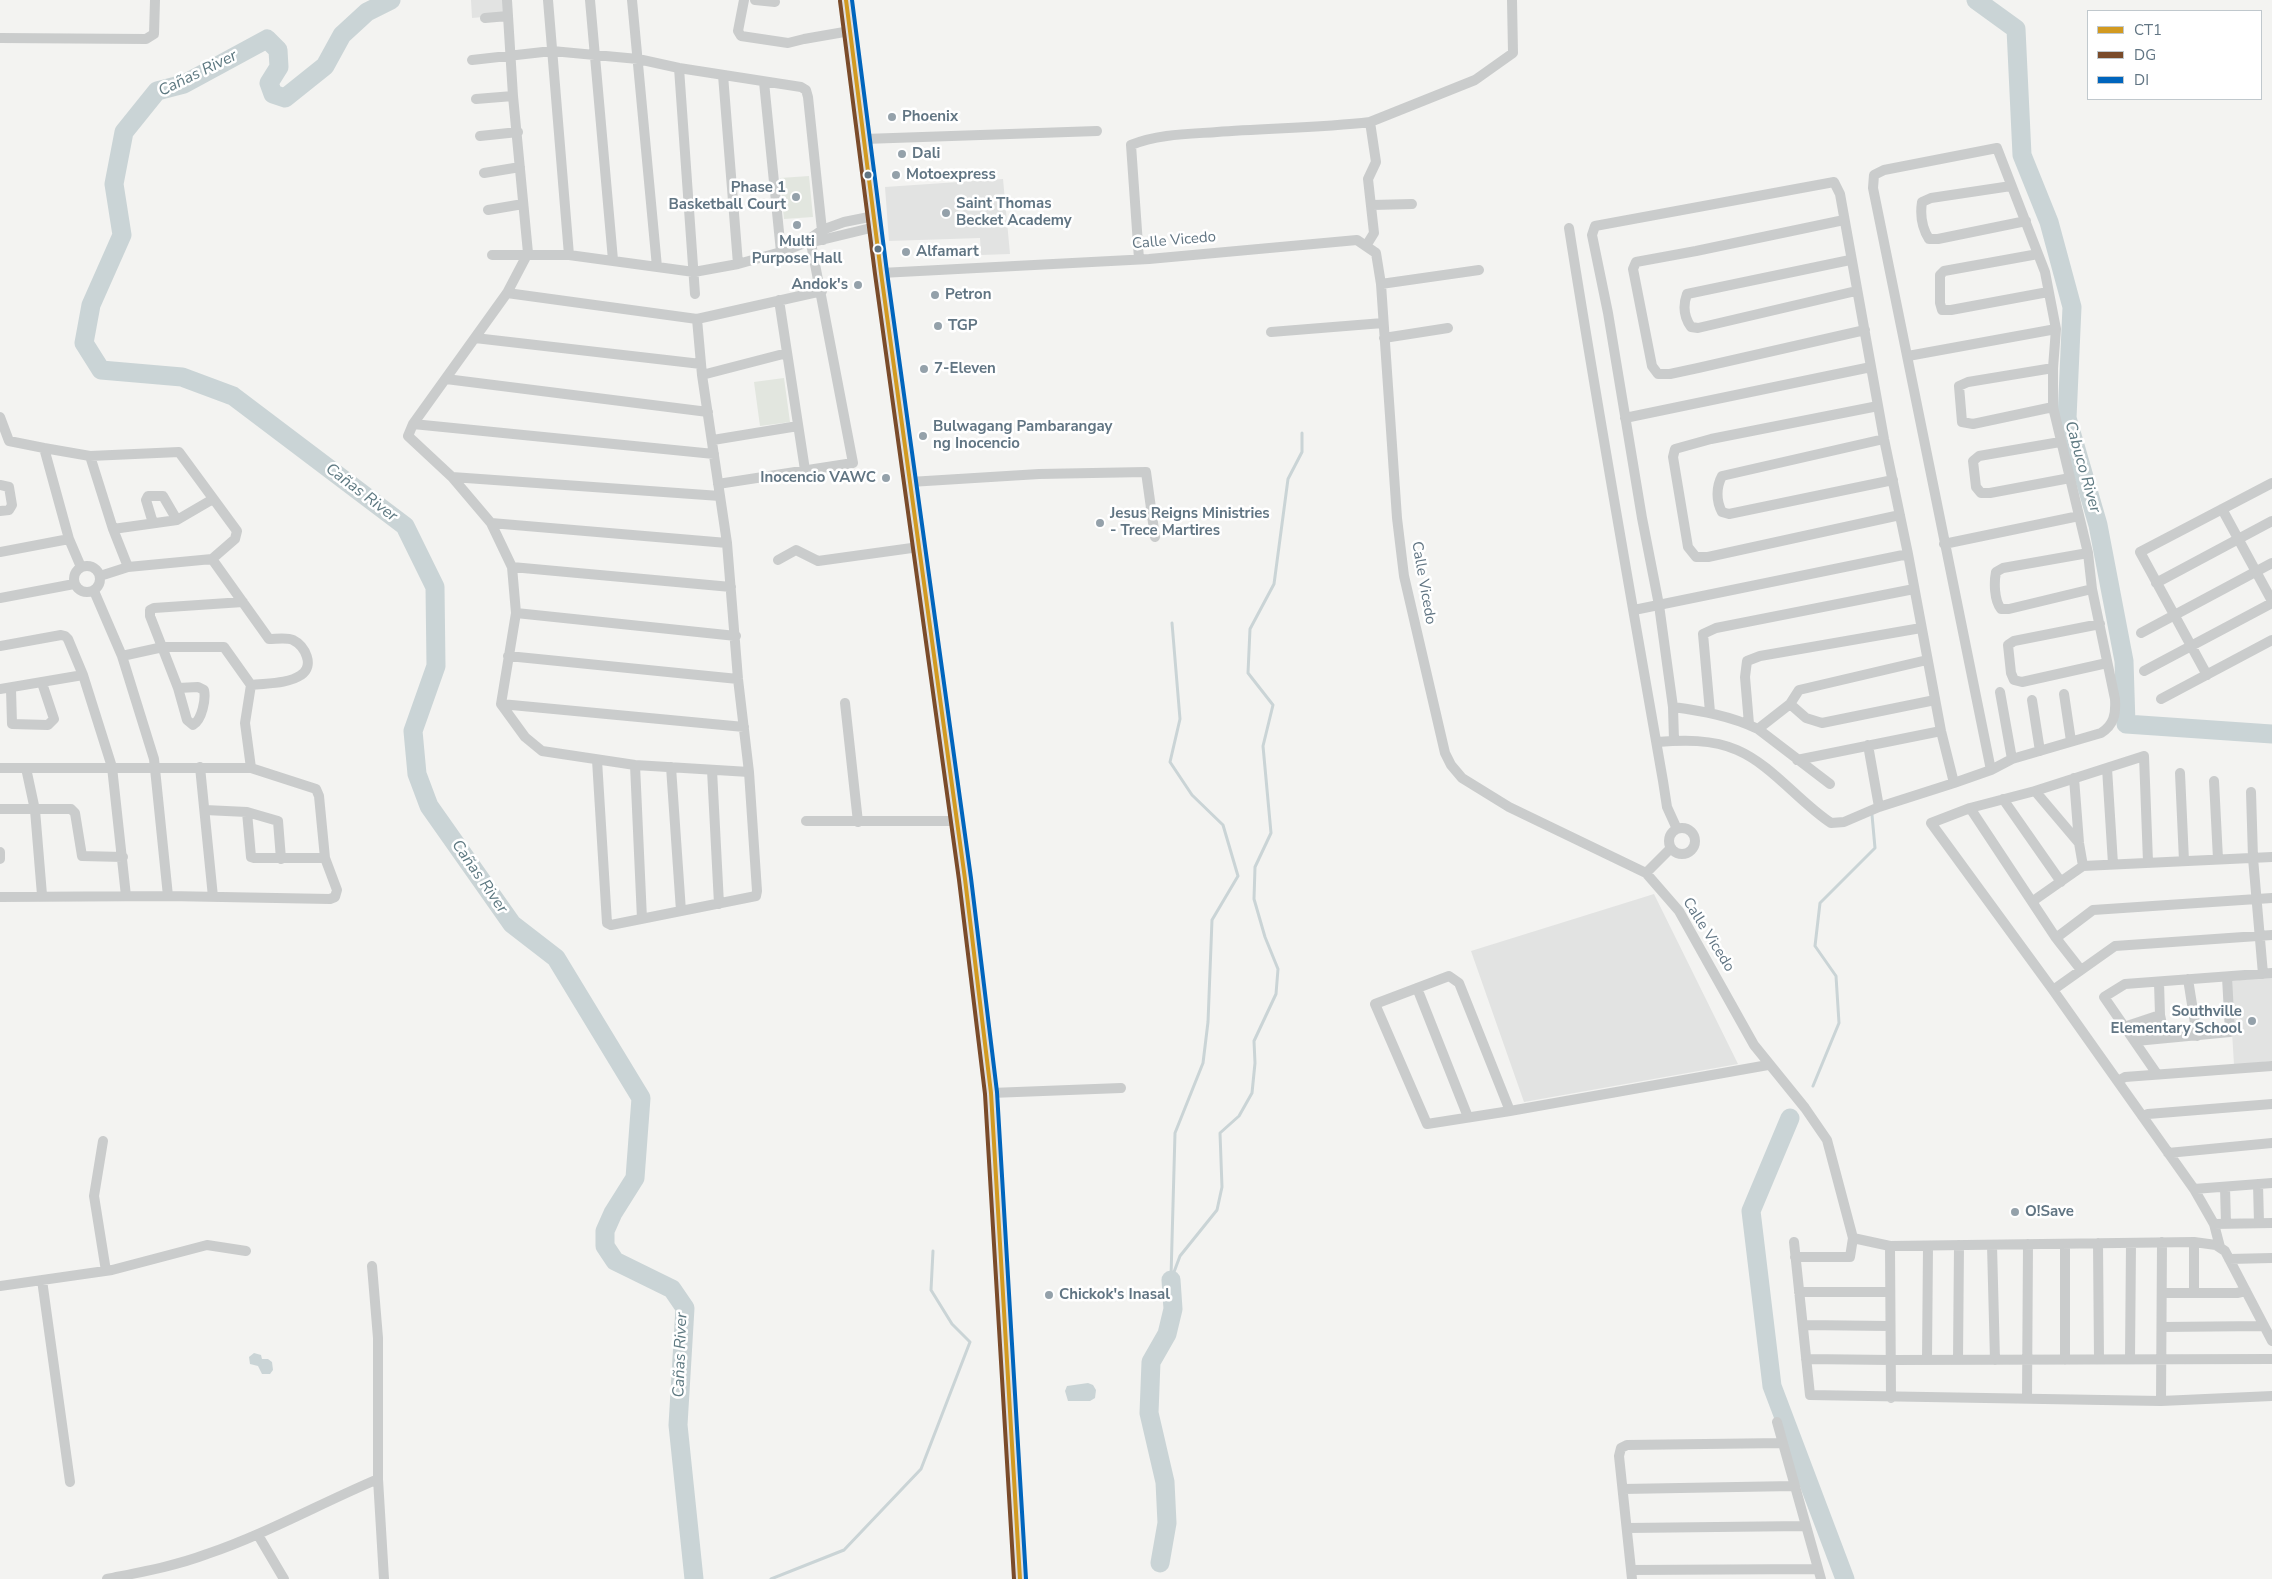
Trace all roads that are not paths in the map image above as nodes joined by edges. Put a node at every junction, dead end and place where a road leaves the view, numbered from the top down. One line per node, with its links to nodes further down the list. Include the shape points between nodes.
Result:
1 (155, 0): 14 (street, via 154,34 146,39)
2 (507, 0): 11 (street)
3 (548, 0): 15 (street)
4 (590, 0): 17 (street)
5 (632, 0): 18 (street)
6 (744, 0): 13 (street, via 738,30 741,36 788,43)
7 (755, 0): 10 (street)
8 (846, 0): 13 (main road)
9 (1512, 0): 25 (street, via 1513,53 1475,80)
10 (775, 2)
11 (508, 16): 12 (street); 16 (street)
12 (485, 18)
13 (850, 31): 29 (main road)
14 (0, 38)
15 (552, 51): 16 (street); 17 (street); 48 (street)
16 (511, 55): 19 (street); 23 (street)
17 (595, 55): 18 (street); 50 (street)
18 (638, 59): 20 (street); 53 (street)
19 (472, 60)
20 (679, 68): 21 (street); 55 (street)
21 (723, 75): 22 (street); 52 (street)
22 (764, 82): 41 (street, via 806,90); 44 (street)
23 (513, 96): 24 (street); 26 (street)
24 (476, 99)
25 (1370, 122): 35 (street, via 1376,162 1368,179); 49 (street, via 1183,134 1131,145)
26 (518, 132): 28 (street); 30 (street)
27 (1097, 132): 29 (street)
28 (480, 136)
29 (864, 139): 39 (main road)
30 (520, 167): 31 (street); 33 (street)
31 (484, 173)
32 (2011, 186): 38 (street); 38 (street, via 1922,202 1924,231 1929,239 1938,239); 73 (street, via 1997,148 1884,170 1874,175 1873,188)
33 (523, 204): 36 (street); 45 (street)
34 (1412, 204): 35 (street)
35 (1372, 205): 43 (street, via 1374,232)
36 (488, 210)
37 (1844, 220): 51 (street); 68 (street, via 1636,262 1632,269 1652,366 1658,374); 83 (street, via 1840,194 1834,182 1595,226 1592,236)
38 (2026, 220): 46 (street)
39 (875, 222): 41 (street, via 844,222); 56 (main road)
40 (1569, 228): 139 (street, via 1599,421)
41 (822, 235): 42 (street)
42 (808, 241): 44 (street); 58 (street)
43 (1366, 246): 49 (street, Calle Vicedo, via 1357,240); 57 (street, Calle Vicedo, via 1376,253)
44 (781, 252): 52 (street)
45 (528, 253): 47 (street); 48 (street); 61 (street)
46 (2038, 254): 60 (street); 60 (street, via 1944,271 1940,276 1940,303 1942,310 1951,310)
47 (492, 255)
48 (569, 255): 50 (street)
49 (1139, 259): 56 (street, Calle Vicedo)
50 (613, 260): 53 (street)
51 (1850, 260): 59 (street); 59 (street, via 1687,294 1684,302 1686,320 1690,327 1698,328)
52 (738, 264): 55 (street)
53 (657, 267): 55 (street)
54 (1479, 270): 57 (street)
55 (694, 272): 62 (street)
56 (881, 273): 97 (main road)
57 (1381, 284): 65 (street, Calle Vicedo)
58 (822, 291): 63 (street); 93 (street, via 853,463)
59 (1856, 291): 68 (street)
60 (2048, 292): 67 (street)
61 (507, 293): 64 (street); 70 (street)
62 (696, 294)
63 (779, 300): 64 (street); 72 (street)
64 (697, 320): 74 (street)
65 (1383, 323): 69 (street); 71 (street, Calle Vicedo)
66 (1448, 328): 71 (street)
67 (2056, 329): 73 (street); 76 (street)
68 (1865, 330): 75 (street)
69 (1271, 332)
70 (475, 338): 74 (street); 78 (street)
71 (1384, 338): 227 (street, Calle Vicedo, via 1404,576 1445,753 1462,778 1509,807)
72 (787, 353): 77 (street); 85 (street)
73 (1908, 356): 116 (street)
74 (701, 364): 77 (street)
75 (1871, 367): 79 (street); 83 (street)
76 (2053, 368): 80 (street); 80 (street, via 1968,382 1959,386 1958,395 1962,422 1973,424)
77 (702, 375): 81 (street)
78 (446, 379): 81 (street); 84 (street)
79 (1878, 406): 86 (street); 105 (street, via 1675,449 1673,457 1688,547 1696,557 1708,557)
80 (2053, 407): 89 (street)
81 (708, 412): 87 (street)
82 (0, 417): 88 (street)
83 (1625, 418): 138 (street)
84 (413, 424): 91 (street); 94 (street, via 408,436)
85 (798, 426): 87 (street); 93 (street)
86 (1884, 439): 96 (street); 96 (street, via 1722,476 1718,484 1718,504 1722,512 1729,514)
87 (713, 440): 91 (street)
88 (5, 442): 90 (street)
89 (2060, 442): 95 (street); 95 (street, via 1979,456 1973,461 1976,487 1981,493 1990,493)
90 (44, 448): 92 (street); 113 (street)
91 (714, 454): 99 (street)
92 (90, 456): 102 (street, via 179,452); 111 (street)
93 (804, 470): 99 (street)
94 (452, 477): 101 (street); 110 (street)
95 (2070, 478): 106 (street)
96 (1893, 480): 105 (street)
97 (910, 482): 112 (street, via 1039,474 1146,472); 117 (main road)
98 (2272, 483): 103 (street)
99 (718, 484): 101 (street)
100 (0, 485): 104 (street, via 9,487 12,505 9,510)
101 (720, 496): 115 (street)
102 (213, 499): 107 (street); 121 (street, via 237,535)
103 (2222, 509): 114 (street); 129 (street, via 2140,552)
104 (0, 512)
105 (1900, 515): 120 (street)
106 (2079, 516): 116 (street); 119 (street)
107 (177, 520): 109 (street); 109 (street, via 163,496 148,496 146,500)
108 (2272, 522): 114 (street)
109 (153, 523): 111 (street)
110 (491, 523): 115 (street); 126 (street)
111 (113, 530): 125 (street)
112 (1155, 537)
113 (69, 538): 118 (street); 124 (street)
114 (2239, 540): 127 (street); 129 (street)
115 (727, 543): 131 (street)
116 (1944, 544): 193 (street)
117 (919, 546): 122 (street, via 818,561 796,550); 210 (main road)
118 (0, 552)
119 (2088, 553): 133 (street); 133 (street, via 2003,568 1996,572 1995,579 1998,604 2001,609 2008,610)
120 (1908, 554): 132 (street); 138 (street)
121 (212, 559): 125 (street); 136 (street)
122 (778, 560)
123 (2272, 563): 127 (street)
124 (81, 567): 128 (street, via 90,566); 130 (street, via 74,574)
125 (128, 567): 128 (street)
126 (512, 567): 131 (street); 140 (street)
127 (2256, 572): 137 (street); 141 (street)
128 (100, 576): 134 (street)
129 (2156, 583): 141 (street)
130 (74, 584): 134 (street, via 80,591); 135 (street)
131 (731, 587): 145 (street)
132 (1914, 589): 143 (street); 171 (street, via 1716,628 1704,634)
133 (2092, 589): 142 (street)
134 (94, 590): 150 (street)
135 (0, 598)
136 (243, 602): 149 (street, via 150,610); 159 (street, via 269,639 291,639 299,644 308,663 304,674 295,679)
137 (2272, 602): 148 (street)
138 (1659, 605): 139 (street); 170 (street)
139 (1634, 610): 177 (street)
140 (516, 613): 145 (street); 151 (street)
141 (2173, 616): 144 (street); 148 (street)
142 (2100, 624): 153 (street); 153 (street, via 2008,645 2011,674 2014,680 2022,682)
143 (1921, 628): 152 (street); 172 (street, via 1747,661 1745,677)
144 (2141, 633)
145 (736, 636): 157 (street)
146 (2272, 640): 156 (street)
147 (0, 646): 155 (street, via 65,636)
148 (2191, 646): 154 (street); 156 (street)
149 (163, 647): 150 (street); 159 (street, via 224,647); 160 (street)
150 (122, 656): 185 (street)
151 (508, 656): 157 (street); 168 (street)
152 (1927, 660): 165 (street); 169 (street, via 1799,690)
153 (2107, 663): 176 (street, via 2116,708 2112,724 2101,733)
154 (2144, 671)
155 (83, 675): 158 (street); 184 (street)
156 (2207, 675): 164 (street)
157 (738, 679): 173 (street)
158 (42, 683): 161 (street); 161 (street, via 54,719 48,725 12,724)
159 (251, 685): 190 (street, via 246,722)
160 (178, 688)
161 (5, 689)
162 (2000, 692): 180 (street)
163 (2064, 694): 176 (street)
164 (2161, 699)
165 (1935, 700): 169 (street, via 1822,723 1806,718); 174 (street)
166 (2032, 700): 179 (street)
167 (845, 703): 211 (street)
168 (500, 704): 173 (street); 181 (street, via 525,737 542,751)
169 (1790, 704): 172 (street)
170 (1673, 706): 171 (street); 175 (street)
171 (1710, 712): 172 (street)
172 (1753, 726): 182 (street)
173 (744, 727): 194 (street)
174 (1941, 731): 178 (street); 199 (street)
175 (1674, 740): 177 (street); 203 (street, via 1736,749 1752,758 1830,824 1844,822)
176 (2071, 741): 179 (street)
177 (1657, 742): 212 (street, via 1667,807)
178 (1868, 745): 182 (street); 203 (street)
179 (2040, 751): 180 (street)
180 (2012, 759): 193 (street)
181 (597, 760): 183 (street); 239 (street, via 605,919 611,925)
182 (1797, 760): 198 (street)
183 (634, 765): 187 (street); 239 (street)
184 (112, 767): 185 (street); 189 (street); 216 (street)
185 (155, 767): 186 (street); 231 (street)
186 (200, 767): 190 (street); 207 (street)
187 (671, 767): 192 (street); 238 (street)
188 (0, 768): 189 (street)
189 (26, 768): 206 (street)
190 (251, 768): 218 (street, via 319,792)
191 (2107, 768): 196 (street); 224 (street, via 2144,756); 225 (street)
192 (712, 770): 194 (street); 237 (street)
193 (1991, 770): 199 (street)
194 (749, 772): 237 (street, via 756,896)
195 (2180, 773): 223 (street)
196 (2074, 778): 200 (street); 213 (street)
197 (2214, 781): 222 (street)
198 (1830, 784)
199 (1954, 784): 203 (street)
200 (2036, 791): 202 (street); 213 (street)
201 (2251, 792): 219 (street)
202 (2003, 799): 204 (street); 228 (street)
203 (1879, 807)
204 (1970, 808): 236 (street); 249 (street, via 1931,823)
205 (0, 809): 206 (street)
206 (35, 810): 216 (street, via 74,810 82,856); 229 (street)
207 (206, 810): 208 (street); 233 (street)
208 (247, 812): 221 (street, via 278,821); 221 (street, via 251,857)
209 (806, 821): 211 (street)
210 (957, 821): 211 (street); 260 (main road)
211 (858, 822)
212 (1677, 829): 214 (street, via 1669,838); 214 (street, via 1691,831 1695,844 1686,853)
213 (2079, 843): 226 (street)
214 (1671, 848): 227 (street)
215 (0, 852): 220 (street)
216 (123, 857): 230 (street)
217 (2272, 857): 219 (street)
218 (325, 858): 221 (street); 233 (street, via 337,890 330,899)
219 (2253, 858): 222 (street); 235 (street)
220 (0, 859)
221 (282, 859)
222 (2218, 860): 223 (street)
223 (2184, 861): 224 (street)
224 (2148, 862): 225 (street)
225 (2113, 864): 226 (street)
226 (2083, 866): 228 (street)
227 (1646, 873): 255 (street, Calle Vicedo, via 1679,911 1754,1045)
228 (2061, 882): 236 (street)
229 (42, 896): 230 (street); 232 (street)
230 (126, 896): 231 (street)
231 (168, 896): 233 (street)
232 (0, 897)
233 (213, 897)
234 (2272, 898): 235 (street)
235 (2256, 899): 241 (street); 242 (street, via 2093,910)
236 (2033, 901): 242 (street)
237 (719, 904): 238 (street)
238 (681, 912): 239 (street)
239 (642, 919)
240 (2272, 935): 241 (street)
241 (2259, 936): 243 (street, via 2115,946); 244 (street)
242 (2056, 938): 243 (street)
243 (2082, 970): 249 (street)
244 (2267, 974): 245 (street)
245 (2227, 976): 246 (street); 252 (street, via 2230,1032)
246 (2188, 980): 247 (street); 252 (street)
247 (2159, 982): 250 (street); 251 (street, via 2125,984 2104,997)
248 (1417, 988): 262 (street, via 1449,976 1459,983); 264 (street); 264 (street, via 1376,1004 1427,1124)
249 (2053, 990): 258 (street)
250 (2160, 1015): 251 (street); 253 (street)
251 (2124, 1027): 254 (street)
252 (2197, 1036): 253 (street)
253 (2165, 1038): 254 (street)
254 (2136, 1041): 257 (street)
255 (1768, 1064): 262 (street); 276 (street, Calle Vicedo, via 1827,1140)
256 (2272, 1066): 257 (street)
257 (2157, 1074): 258 (street, via 2125,1077)
258 (2118, 1081): 263 (street)
259 (1122, 1088): 260 (street)
260 (991, 1093): 336 (main road)
261 (2272, 1104): 263 (street)
262 (1510, 1111): 264 (street)
263 (2142, 1116): 267 (street)
264 (1468, 1117)
265 (103, 1141): 294 (street, via 94,1196)
266 (2272, 1143): 267 (street)
267 (2168, 1153): 271 (street)
268 (2272, 1183): 269 (street)
269 (2258, 1184): 270 (street); 272 (street)
270 (2225, 1187): 271 (street); 275 (street)
271 (2194, 1190): 274 (street)
272 (2260, 1223): 273 (street); 275 (street)
273 (2272, 1223)
274 (2214, 1224): 275 (street); 288 (street)
275 (2226, 1224)
276 (1853, 1238): 286 (street); 290 (street, via 1850,1257)
277 (1794, 1242): 290 (street)
278 (2162, 1242): 279 (street); 281 (street); 300 (street)
279 (2194, 1242): 288 (street); 301 (street)
280 (2098, 1243): 281 (street); 283 (street); 308 (street)
281 (2131, 1243): 309 (street)
282 (2028, 1244): 283 (street); 285 (street); 315 (street)
283 (2065, 1244): 316 (street)
284 (1959, 1245): 285 (street); 287 (street); 313 (street)
285 (1992, 1245): 314 (street)
286 (1890, 1246): 287 (street); 299 (street)
287 (1928, 1246): 312 (street)
288 (2220, 1246): 291 (street)
289 (246, 1251): 294 (street, via 207,1245)
290 (1795, 1257): 298 (street)
291 (2229, 1258): 292 (street); 297 (street)
292 (2272, 1258)
293 (372, 1266): 324 (street, via 378,1338)
294 (106, 1271): 295 (street)
295 (42, 1280): 296 (street); 325 (street)
296 (0, 1286)
297 (2246, 1290): 301 (street); 304 (street)
298 (1799, 1292): 299 (street); 302 (street)
299 (1889, 1292): 303 (street)
300 (2162, 1293): 301 (street); 305 (street)
301 (2194, 1293)
302 (1804, 1325): 303 (street); 307 (street)
303 (1890, 1326): 311 (street)
304 (2264, 1326): 305 (street); 306 (street)
305 (2162, 1327): 317 (street)
306 (2272, 1340)
307 (1806, 1359): 311 (street); 319 (street, via 1810,1395)
308 (2099, 1359): 309 (street); 316 (street)
309 (2130, 1359): 317 (street)
310 (2272, 1359): 317 (street)
311 (1891, 1360): 312 (street); 319 (street)
312 (1927, 1360): 313 (street)
313 (1958, 1360): 314 (street)
314 (1995, 1360): 315 (street)
315 (2028, 1360): 316 (street); 320 (street)
316 (2065, 1360)
317 (2162, 1360): 321 (street)
318 (2272, 1396): 321 (street)
319 (1891, 1398): 320 (street)
320 (2026, 1399): 321 (street)
321 (2161, 1401)
322 (1777, 1422): 323 (street)
323 (1782, 1443): 326 (street); 327 (street, via 1627,1445 1621,1448 1620,1456)
324 (378, 1479): 330 (street); 335 (street)
325 (70, 1482)
326 (1794, 1486): 327 (street); 328 (street)
327 (1623, 1489): 329 (street)
328 (1806, 1526): 329 (street); 332 (street)
329 (1627, 1528): 331 (street)
330 (258, 1535): 333 (street, via 206,1555); 334 (street)
331 (1632, 1574): 332 (street)
332 (1820, 1574)
333 (107, 1579)
334 (284, 1579)
335 (384, 1579)
336 (1020, 1579)

